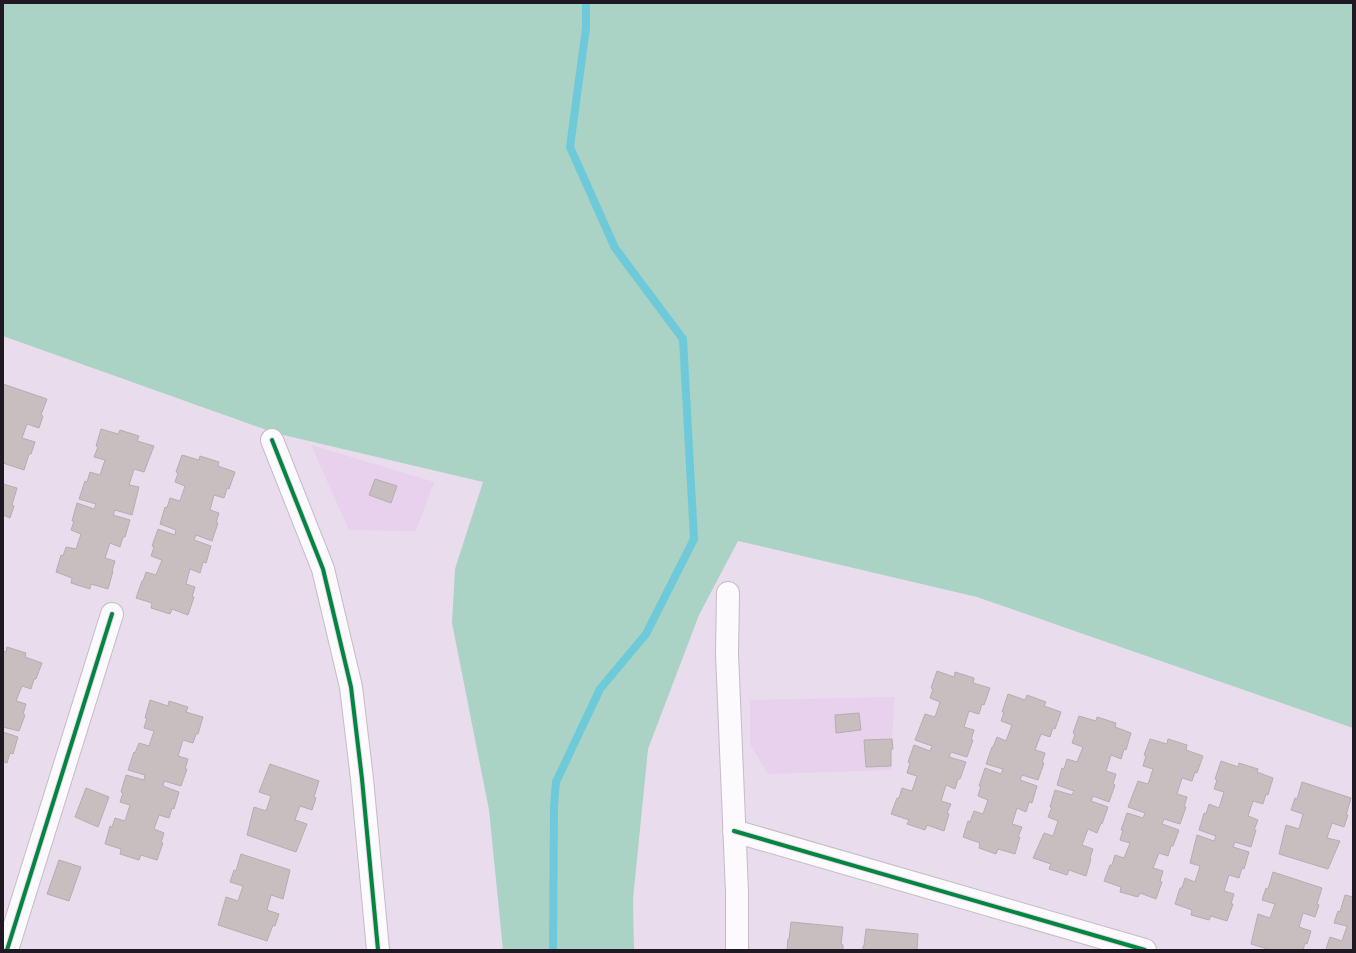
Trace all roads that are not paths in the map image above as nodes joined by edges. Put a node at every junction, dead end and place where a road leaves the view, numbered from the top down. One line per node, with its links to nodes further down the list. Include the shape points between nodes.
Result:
1 (272, 440): 6 (street, via 323,569 351,687)
2 (728, 593): 4 (street, via 727,654)
3 (112, 614): 5 (street)
4 (734, 831): 7 (street); 8 (street)
5 (7, 950)
6 (378, 950)
7 (737, 950)
8 (1145, 950)

